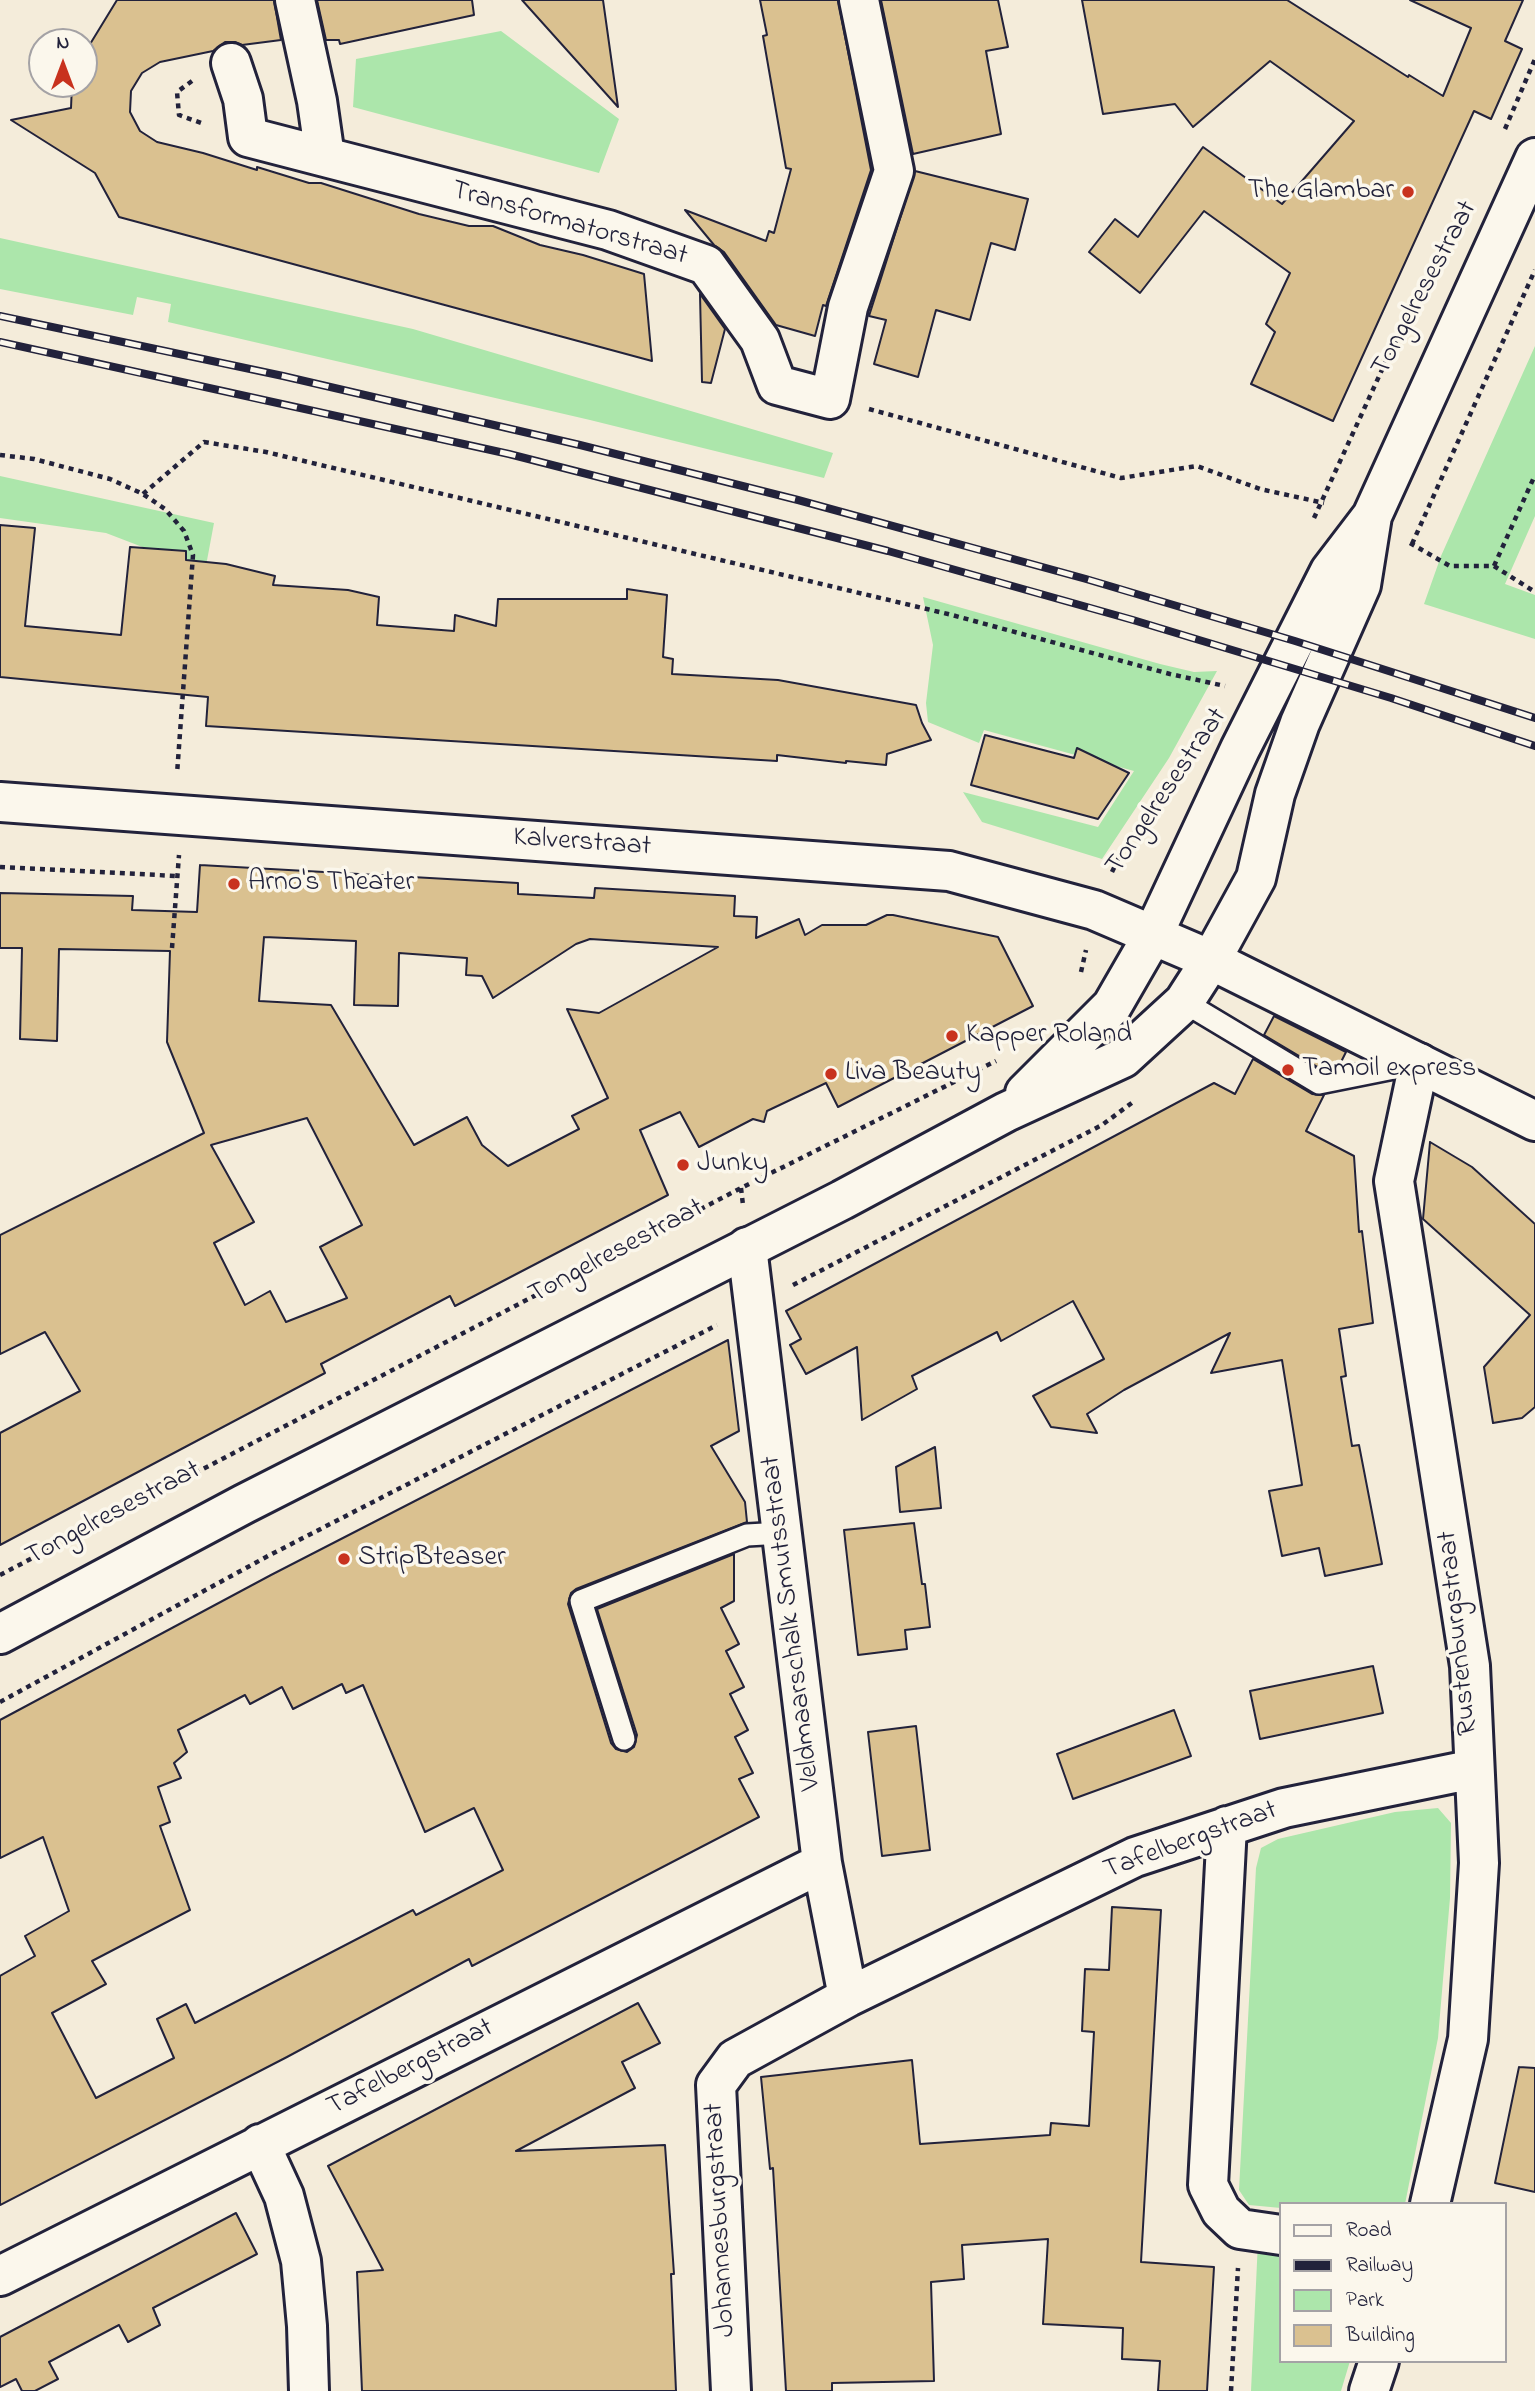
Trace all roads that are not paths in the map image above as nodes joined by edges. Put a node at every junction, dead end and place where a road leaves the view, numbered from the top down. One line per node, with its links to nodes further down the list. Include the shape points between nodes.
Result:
1 (295, 0): 4 (street)
2 (859, 0): 4 (street, Transformatorstraat, via 894,171 848,307 830,399 777,385 760,340 706,265 608,230)
3 (231, 63): 4 (street, Transformatorstraat, via 243,99 248,136)
4 (325, 157)
5 (1535, 158): 6 (street, Tongelresestraat)
6 (1372, 516): 8 (street, Tongelresestraat, via 1330,572); 9 (street, Tongelresestraat, via 1361,585 1300,723 1275,794 1256,878)
7 (0, 802): 8 (street, Kalverstraat, via 949,870 1094,910)
8 (1153, 935): 9 (street, Kalverstraat); 12 (street, Tongelresestraat, via 1112,1006)
9 (1211, 960): 10 (street, Tongelresestraat); 11 (street, Kalverstraat)
10 (1184, 1002): 11 (lane, via 1319,1083); 12 (street, Tongelresestraat, via 1123,1058)
11 (1419, 1063): 13 (street, Kalverstraat); 18 (street, Rustenburgstraat, via 1394,1181 1470,1666)
12 (1006, 1112): 14 (street, Tongelresestraat)
13 (1535, 1121)
14 (747, 1247): 15 (street, Veldmaarschalk Smutsstraat); 16 (street, Tongelresestraat)
15 (782, 1533): 17 (lane, via 747,1535 581,1601); 20 (street, Veldmaarschalk Smutsstraat)
16 (0, 1634)
17 (625, 1739)
18 (1474, 1769): 19 (street, Tafelbergstraat, via 1284,1808); 23 (street, Rustenburgstraat, via 1479,1863 1468,2039)
19 (1227, 1826): 21 (street, Tafelbergstraat, via 1135,1857); 24 (street, via 1209,2185 1221,2211 1240,2229)
20 (822, 1863): 21 (street, Veldmaarschalk Smutsstraat); 22 (street, Tafelbergstraat)
21 (848, 1997): 28 (street, Johannesburgstraat, via 734,2060 716,2085)
22 (260, 2144): 25 (street, Tafelbergstraat); 27 (street, via 284,2196 301,2262)
23 (1430, 2202)
24 (1280, 2235)
25 (0, 2276)
26 (1379, 2363): 29 (street)
27 (309, 2391)
28 (731, 2391)
29 (1369, 2391)

